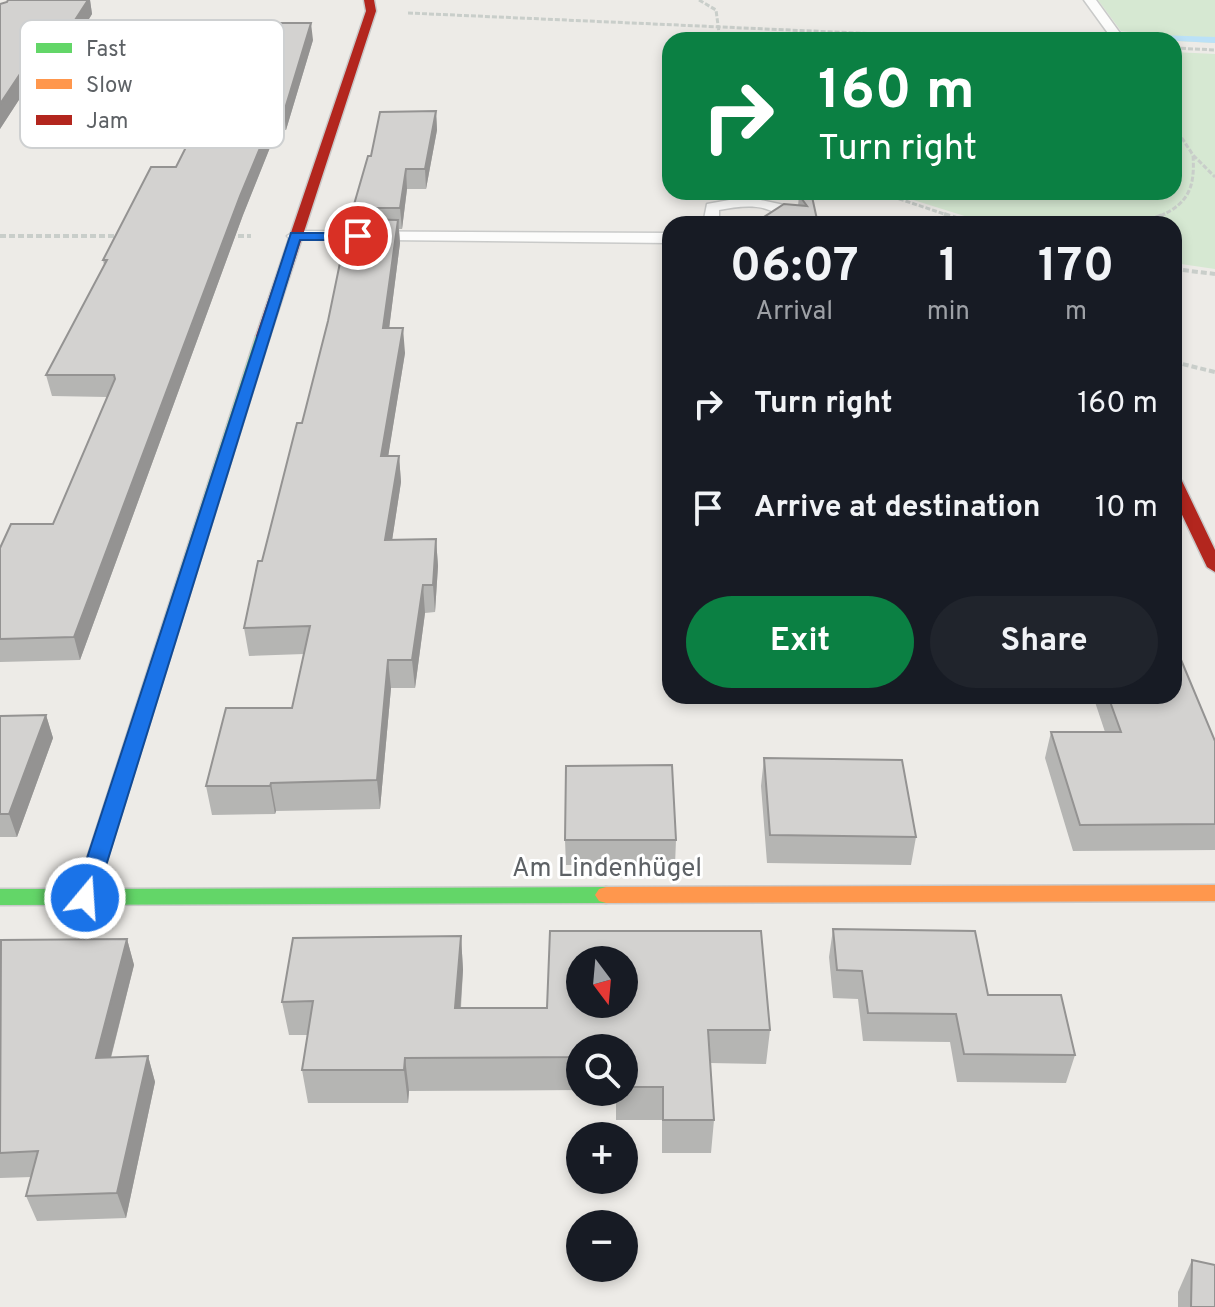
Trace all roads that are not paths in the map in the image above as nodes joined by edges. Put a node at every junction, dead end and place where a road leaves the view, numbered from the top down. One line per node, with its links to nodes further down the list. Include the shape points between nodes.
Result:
1 (1090, 0): 3 (lane)
2 (370, 6): 6 (street)
3 (1113, 32)
4 (711, 216): 5 (lane, via 712,207 734,201 776,207)
5 (786, 216)
6 (295, 236): 7 (lane); 12 (street)
7 (662, 238)
8 (1182, 498): 9 (street)
9 (1215, 567)
10 (1215, 893): 12 (street, Am Lindenhügel)
11 (0, 897): 12 (street, Am Lindenhügel)
12 (85, 898)

